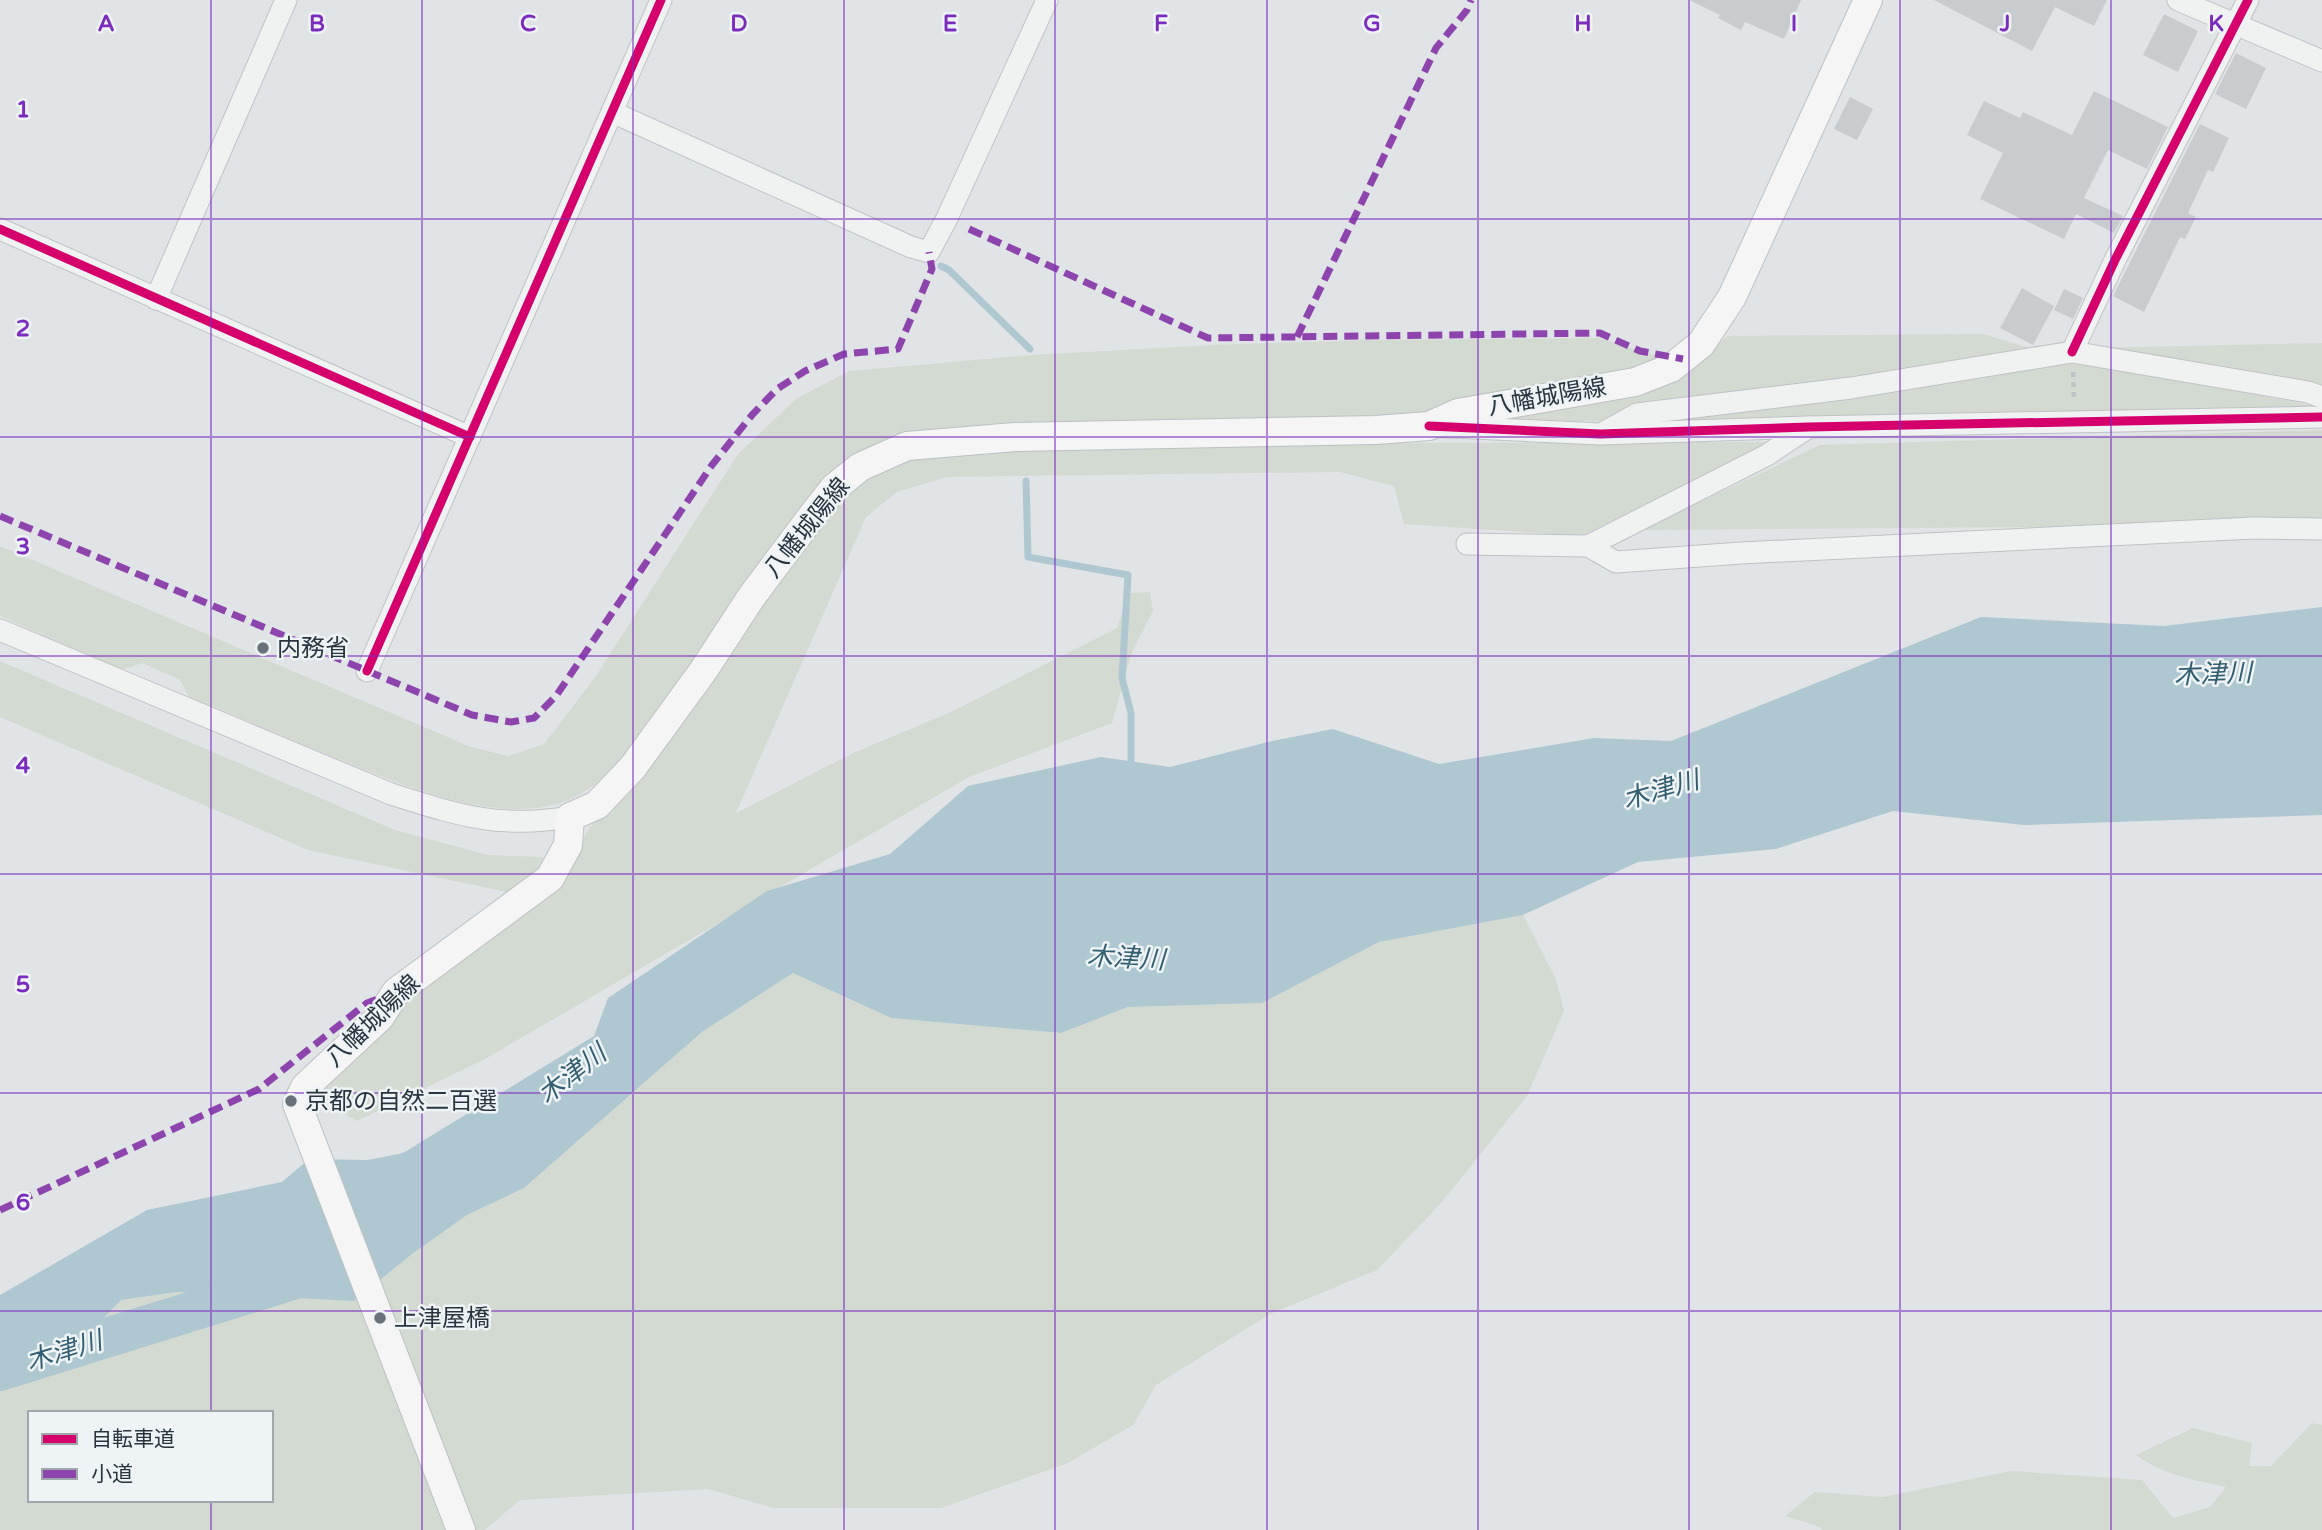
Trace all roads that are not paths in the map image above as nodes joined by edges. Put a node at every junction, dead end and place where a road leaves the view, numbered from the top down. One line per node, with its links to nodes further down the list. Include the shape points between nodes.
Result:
1 (286, 0): 11 (street)
2 (660, 0): 9 (street)
3 (1047, 0): 9 (street, via 929,252)
4 (1868, 0): 15 (main road, 八幡城陽線, via 1732,297 1702,344 1671,368 1635,382 1458,413)
5 (2178, 0): 7 (street)
6 (2248, 0): 7 (street)
7 (2236, 26): 8 (street); 12 (street)
8 (2322, 61)
9 (612, 112): 18 (street)
10 (0, 229): 11 (street)
11 (156, 299): 18 (street)
12 (2072, 352): 13 (street); 17 (street, via 1850,388 1637,414)
13 (2322, 397)
14 (2322, 417): 16 (street)
15 (1429, 426): 17 (street); 24 (main road, 八幡城陽線, via 1015,437 907,446 860,467 834,488 812,516 633,767 597,805)
16 (1809, 427): 17 (street); 21 (street, via 1767,455)
17 (1600, 434)
18 (470, 437): 23 (street)
19 (2322, 529): 21 (street, via 2253,528 1616,562)
20 (1467, 544): 21 (street)
21 (1588, 546)
22 (0, 630): 24 (street, via 391,794 456,815 502,822)
23 (368, 671)
24 (570, 817): 25 (main road, 八幡城陽線, via 568,845 550,878 396,992 380,1017 305,1087 297,1104)
25 (461, 1530)

